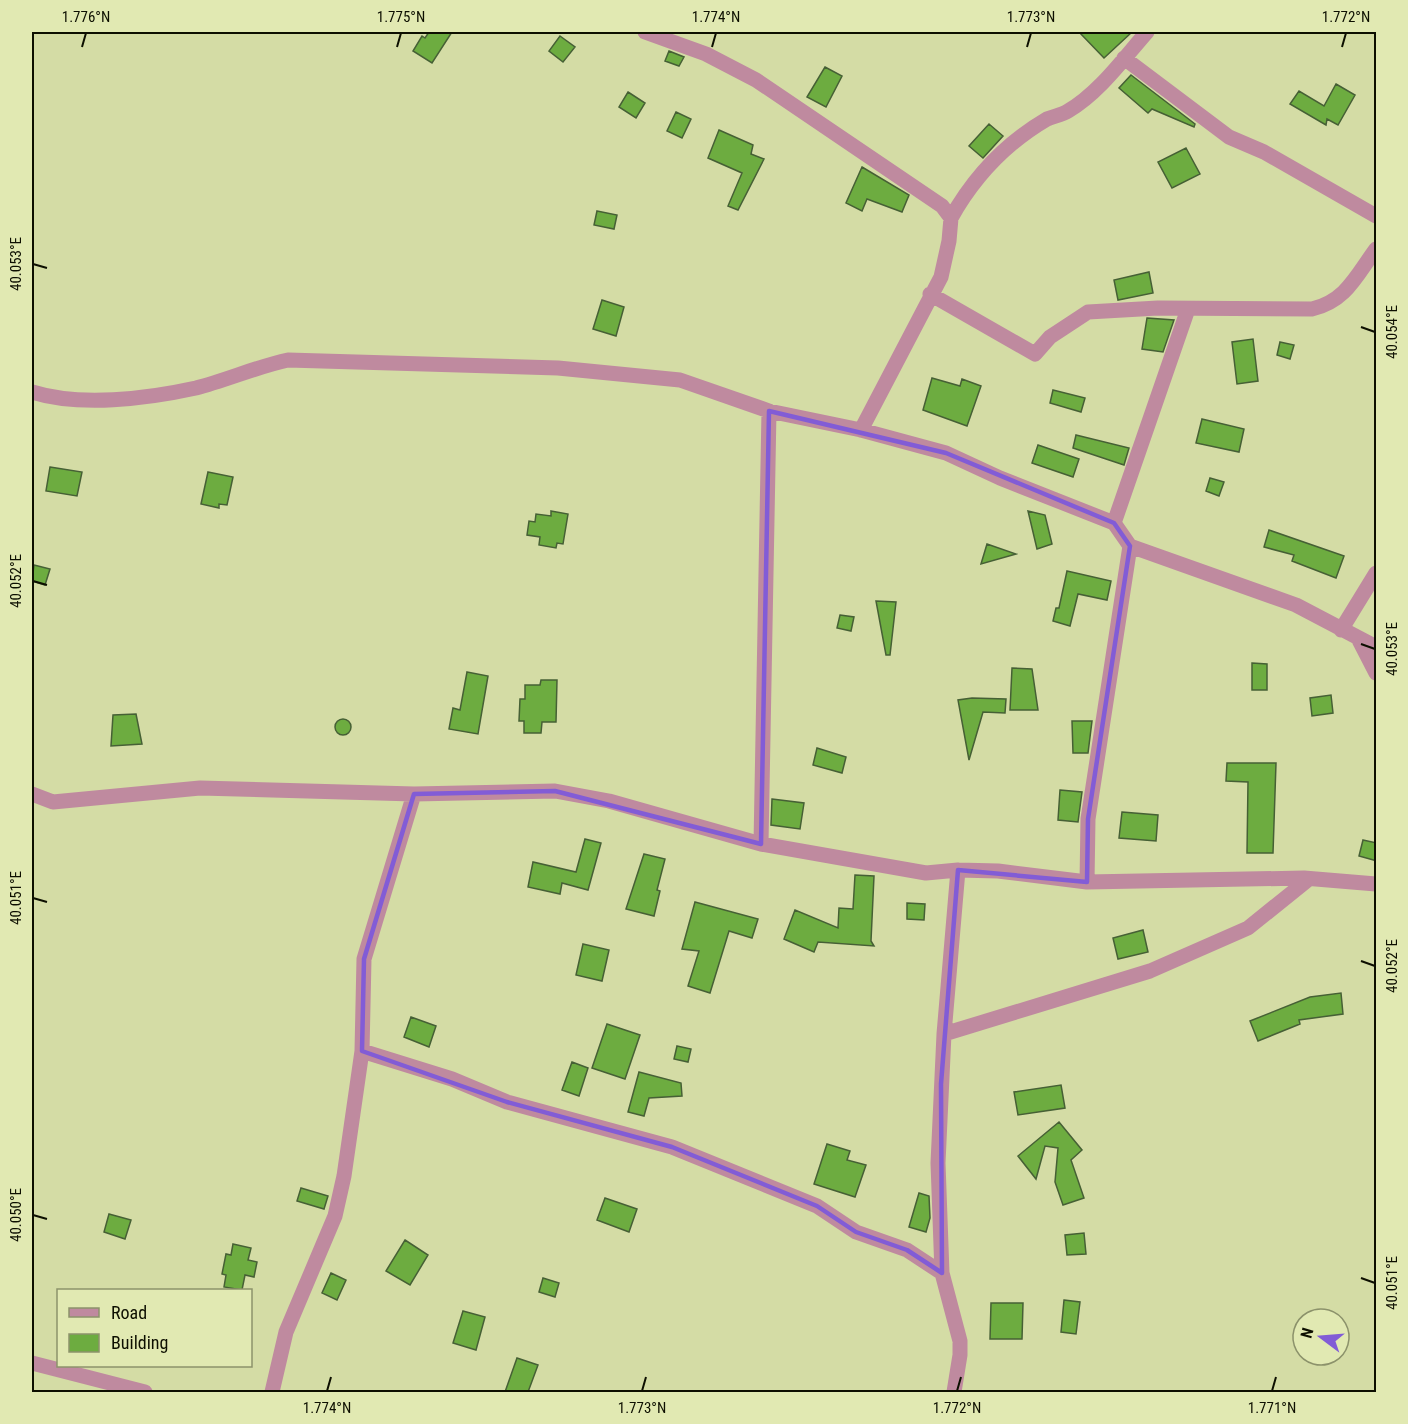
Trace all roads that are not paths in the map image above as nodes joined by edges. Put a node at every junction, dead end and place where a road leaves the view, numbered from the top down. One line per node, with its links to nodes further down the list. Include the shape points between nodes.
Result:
1 (645, 32): 5 (street, via 706,54 756,80 942,206)
2 (1147, 32): 3 (street)
3 (1124, 58): 4 (street, via 1229,137 1264,152); 5 (street, via 1068,111 1047,119 994,158 968,187)
4 (1377, 216)
5 (951, 218): 7 (street, via 946,259)
6 (1377, 249): 8 (street, via 1344,293 1330,305 1312,309)
7 (930, 294): 8 (street, via 1035,354 1050,337 1088,312); 11 (street)
8 (1188, 309): 12 (street)
9 (32, 392): 10 (street, via 72,400 167,392 288,360 558,368 680,380)
10 (769, 411): 11 (street); 21 (street)
11 (861, 430): 12 (street, via 946,453)
12 (1114, 523): 13 (street)
13 (1130, 546): 15 (street, via 1296,605); 24 (street, via 1088,819)
14 (1377, 573): 15 (street)
15 (1341, 630): 16 (street)
16 (1359, 640): 17 (street); 18 (street)
17 (1377, 647)
18 (1377, 673)
19 (32, 794): 20 (street, via 53,802 200,788)
20 (414, 794): 21 (street, via 555,791 609,801); 27 (street, via 364,959)
21 (761, 844): 22 (street, via 926,873)
22 (958, 870): 24 (street); 26 (street)
23 (1309, 879): 24 (street); 25 (street); 26 (street, via 1248,928 1149,971)
24 (1087, 882)
25 (1377, 884)
26 (944, 1034): 28 (street, via 938,1163)
27 (362, 1051): 28 (street, via 444,1076 507,1102 672,1147 817,1206 856,1232 908,1250); 31 (street, via 335,1216 286,1332)
28 (942, 1273): 32 (street, via 960,1341)
29 (32, 1363): 30 (street)
30 (146, 1392)
31 (272, 1392)
32 (954, 1392)

